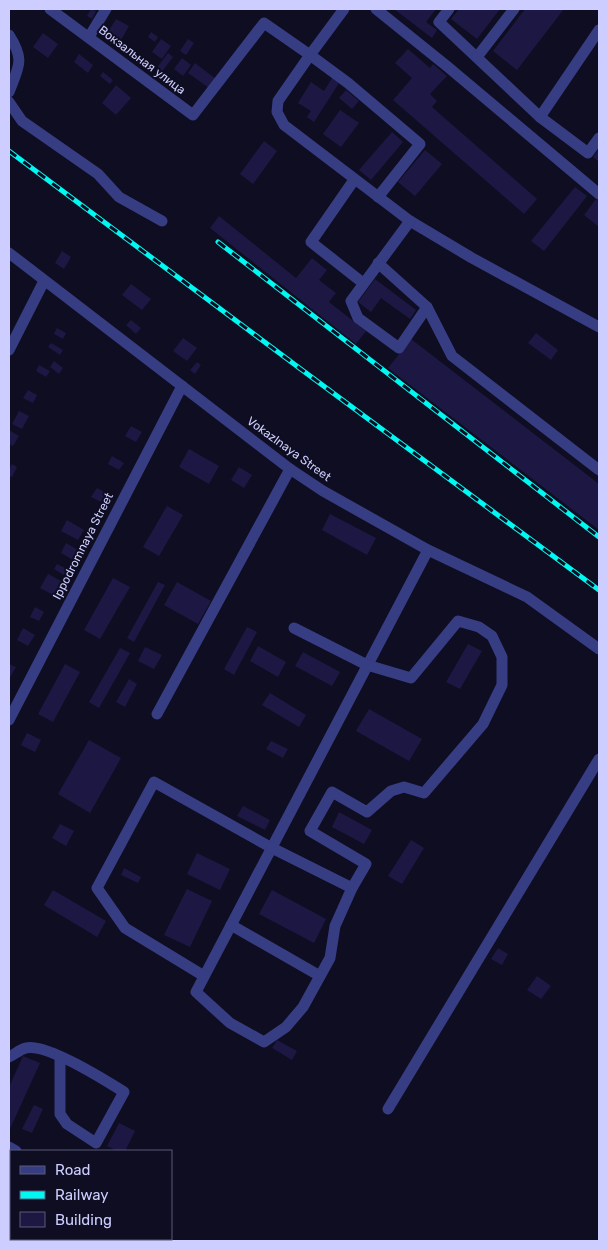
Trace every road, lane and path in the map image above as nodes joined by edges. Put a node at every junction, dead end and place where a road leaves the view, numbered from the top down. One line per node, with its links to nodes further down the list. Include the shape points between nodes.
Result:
1 (50, 9): 9 (street, Вокзальная улица)
2 (106, 9): 9 (street)
3 (344, 9): 10 (street)
4 (376, 9): 17 (street)
5 (449, 9): 11 (street, via 439,22)
6 (514, 9): 11 (street)
7 (599, 30): 14 (street)
8 (9, 35): 12 (street, via 18,48 19,58)
9 (89, 37): 10 (street, Вокзальная улица, via 193,115 264,23)
10 (310, 55): 16 (street, via 278,101 277,112 284,125); 18 (street, via 420,144)
11 (477, 57): 14 (street)
12 (9, 92)
13 (9, 102): 19 (street, via 22,121 98,174 119,197)
14 (540, 117): 15 (street, via 588,153)
15 (599, 138)
16 (354, 180): 18 (street); 24 (street, via 311,242)
17 (599, 194)
18 (378, 197): 20 (street)
19 (162, 221)
20 (410, 221): 22 (street); 26 (street)
21 (9, 254): 23 (street, Vokazlnaya Street)
22 (378, 263): 24 (street); 25 (street)
23 (44, 282): 27 (street); 28 (street, Vokazlnaya Street)
24 (363, 283): 25 (street, via 351,301 358,318 399,348)
25 (427, 306): 30 (street, via 452,356)
26 (599, 327)
27 (9, 350)
28 (182, 386): 29 (street, Vokazlnaya Street); 36 (street, Ippodromnaya Street)
29 (290, 469): 31 (street, Vokazlnaya Street); 35 (street)
30 (599, 470)
31 (428, 550): 33 (street, Vokazlnaya Street, via 527,598); 34 (street)
32 (294, 628): 34 (street)
33 (599, 649)
34 (367, 665): 38 (street); 39 (street, via 411,678 458,621 479,627 492,636 502,656 502,684 483,724 424,793 404,786 391,791 367,812 332,792 310,831 366,864)
35 (157, 714)
36 (9, 720)
37 (599, 759): 45 (street)
38 (272, 848): 39 (street); 40 (street); 41 (street, via 154,782 97,888 125,928)
39 (352, 888): 42 (street, via 335,926 330,958)
40 (231, 925): 41 (street); 42 (street)
41 (204, 976): 42 (street, via 196,992 230,1023 264,1042 286,1027 303,1007)
42 (320, 976)
43 (9, 1057): 44 (street, via 26,1048 43,1049)
44 (60, 1057): 44 (street, via 60,1114 67,1124 96,1143 124,1092)
45 (388, 1109)

